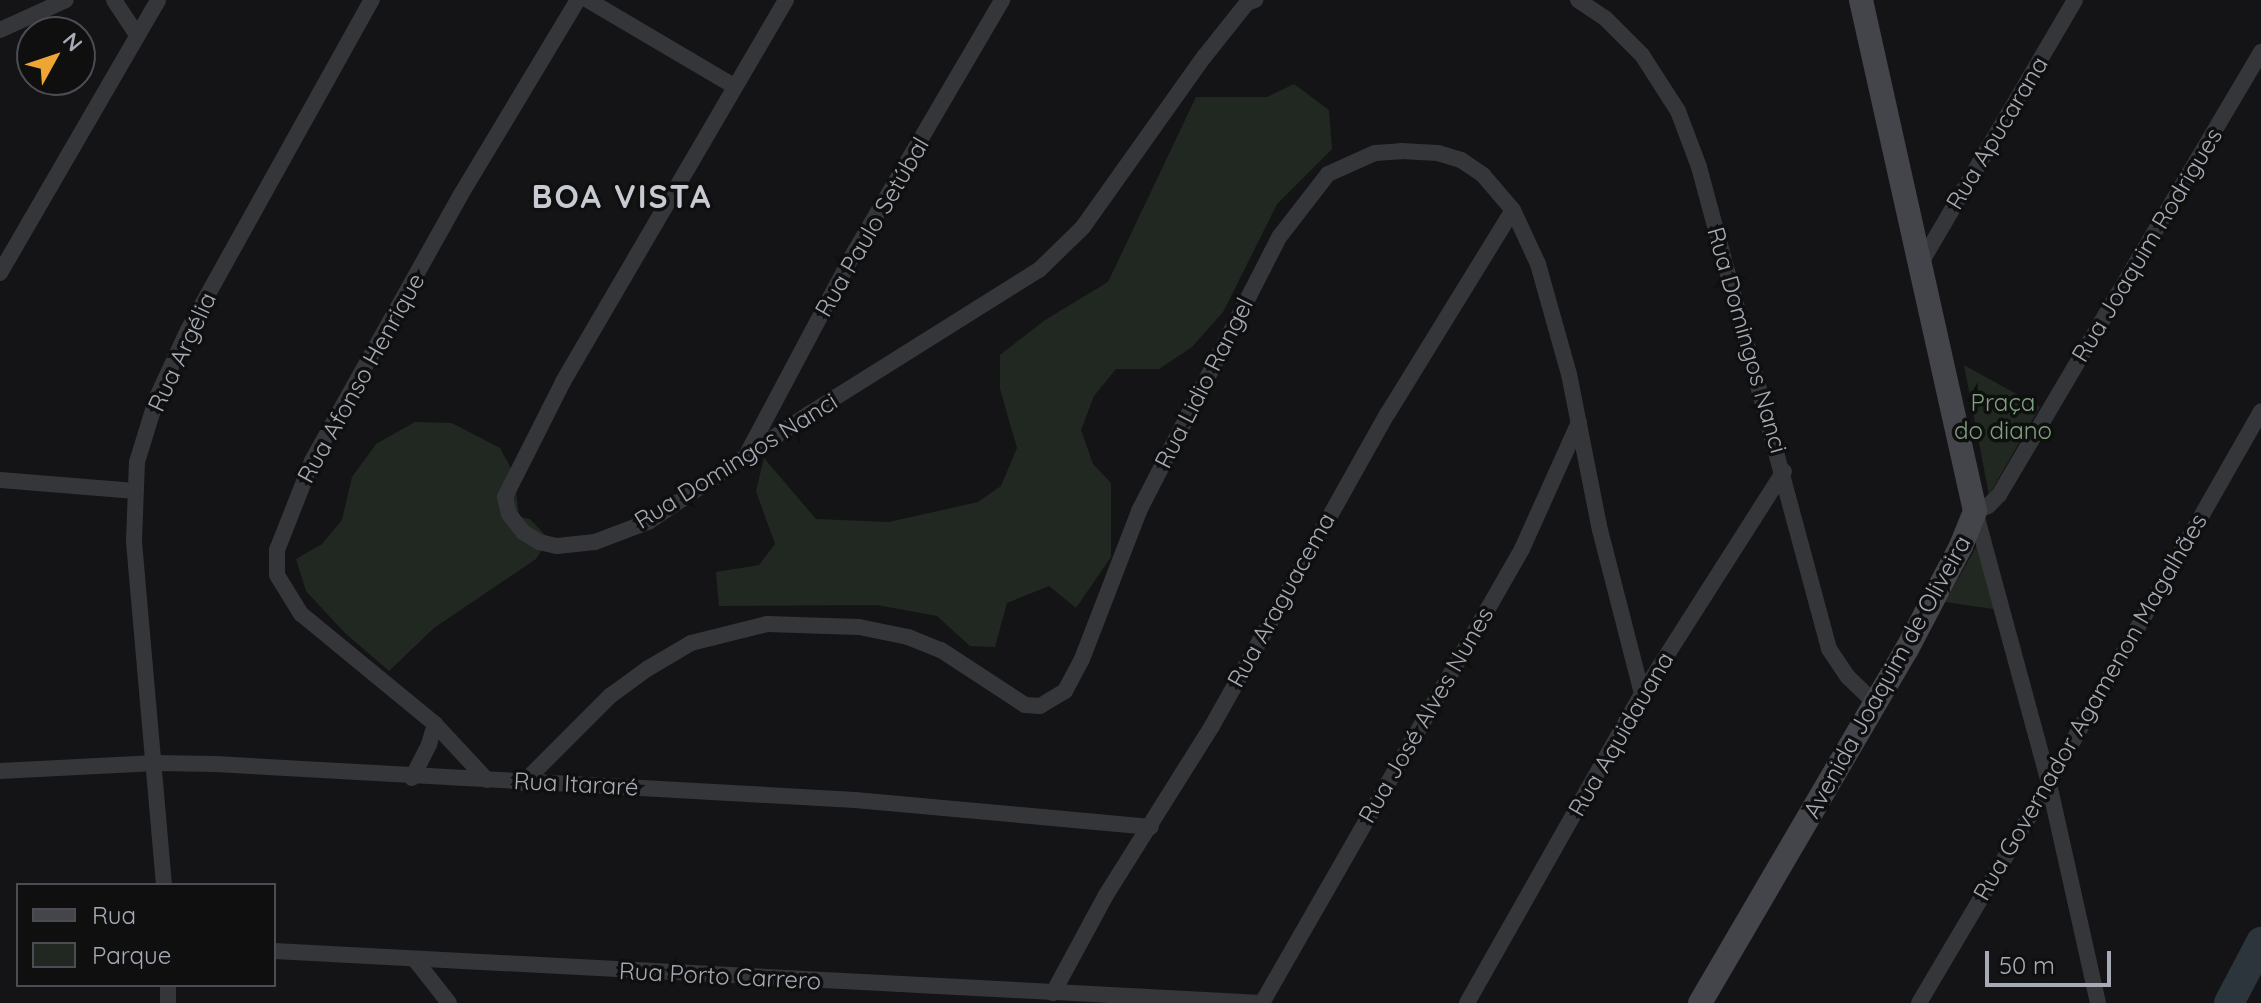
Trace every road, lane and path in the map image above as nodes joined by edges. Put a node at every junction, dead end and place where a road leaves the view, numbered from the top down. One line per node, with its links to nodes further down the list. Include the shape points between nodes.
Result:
1 (66, 0): 13 (street)
2 (114, 0): 14 (street)
3 (158, 0): 14 (street)
4 (372, 0): 25 (street, Rua Argélia, via 182,343 157,397 137,462)
5 (578, 0): 29 (street, Rua Afonso Henrique, via 460,196 312,461 277,550 277,575 301,614)
6 (588, 0): 16 (street)
7 (786, 0): 16 (street, Rua Domingos Nanci)
8 (1002, 0): 22 (street, Rua Paulo Setúbal, via 855,251)
9 (1578, 0): 23 (street, Rua Domingos Nanci, via 1642,55 1678,111 1699,167)
10 (2075, 0): 18 (street, Rua Apucarana)
11 (1248, 1): 22 (street, Rua Domingos Nanci, via 1083,227 1039,270)
12 (1864, 3): 18 (main road, Avenida Joaquim de Oliveira)
13 (0, 30)
14 (137, 35): 19 (street)
15 (2261, 52): 26 (street, Rua Joaquim Rodrigues, via 1999,495)
16 (734, 86): 22 (street, Rua Domingos Nanci, via 563,382 505,497 509,514 539,542 595,542 648,522)
17 (1513, 210): 21 (street, Rua Lidio Rangel, via 1538,264); 34 (street, Rua Lidio Rangel, via 1483,175 1438,153 1375,153 1328,174 1280,236 1139,511 1082,659 1065,691 1050,701 1025,705 941,650 908,637 859,627 767,624 691,643 647,669 610,696); 36 (street, Rua Araguacema, via 1365,453)
18 (1919, 266): 26 (main road, Avenida Joaquim de Oliveira)
19 (0, 273)
20 (2261, 411): 35 (street, Rua Governador Agamenon Magalhães)
21 (1579, 422): 27 (street, Rua Lidio Rangel); 42 (street, Rua José Alves Nunes, via 1522,549)
22 (746, 456)
23 (1784, 471): 27 (street, Rua Aquidauana); 28 (street, Rua Domingos Nanci, via 1829,649)
24 (0, 480): 25 (street)
25 (136, 491): 30 (street, Rua Argélia, via 139,611)
26 (1975, 511): 28 (main road, Avenida Joaquim de Oliveira); 35 (street)
27 (1642, 694): 43 (street, Rua Aquidauana)
28 (1875, 703): 44 (main road, Avenida Joaquim de Oliveira)
29 (435, 724): 32 (street); 33 (street, Rua Afonso Henrique)
30 (156, 763): 31 (street, Rua Itararé); 32 (street, Rua Itararé); 37 (street, Rua Argélia)
31 (0, 771)
32 (412, 778): 33 (street, Rua Itararé)
33 (487, 780): 34 (street, Rua Itararé)
34 (523, 783): 36 (street, Rua Itararé, via 870,801)
35 (2049, 783): 45 (street, Rua Governador Agamenon Magalhães); 46 (street)
36 (1151, 827): 40 (street, Rua Araguacema, via 1106,895)
37 (164, 883)
38 (276, 951): 39 (street, Rua Porto Carrero)
39 (416, 961): 40 (street, Rua Porto Carrero); 41 (street)
40 (1053, 993): 42 (street, Rua Porto Carrero)
41 (449, 1003)
42 (1262, 1003)
43 (1467, 1003)
44 (1700, 1003)
45 (1919, 1003)
46 (2098, 1003)

